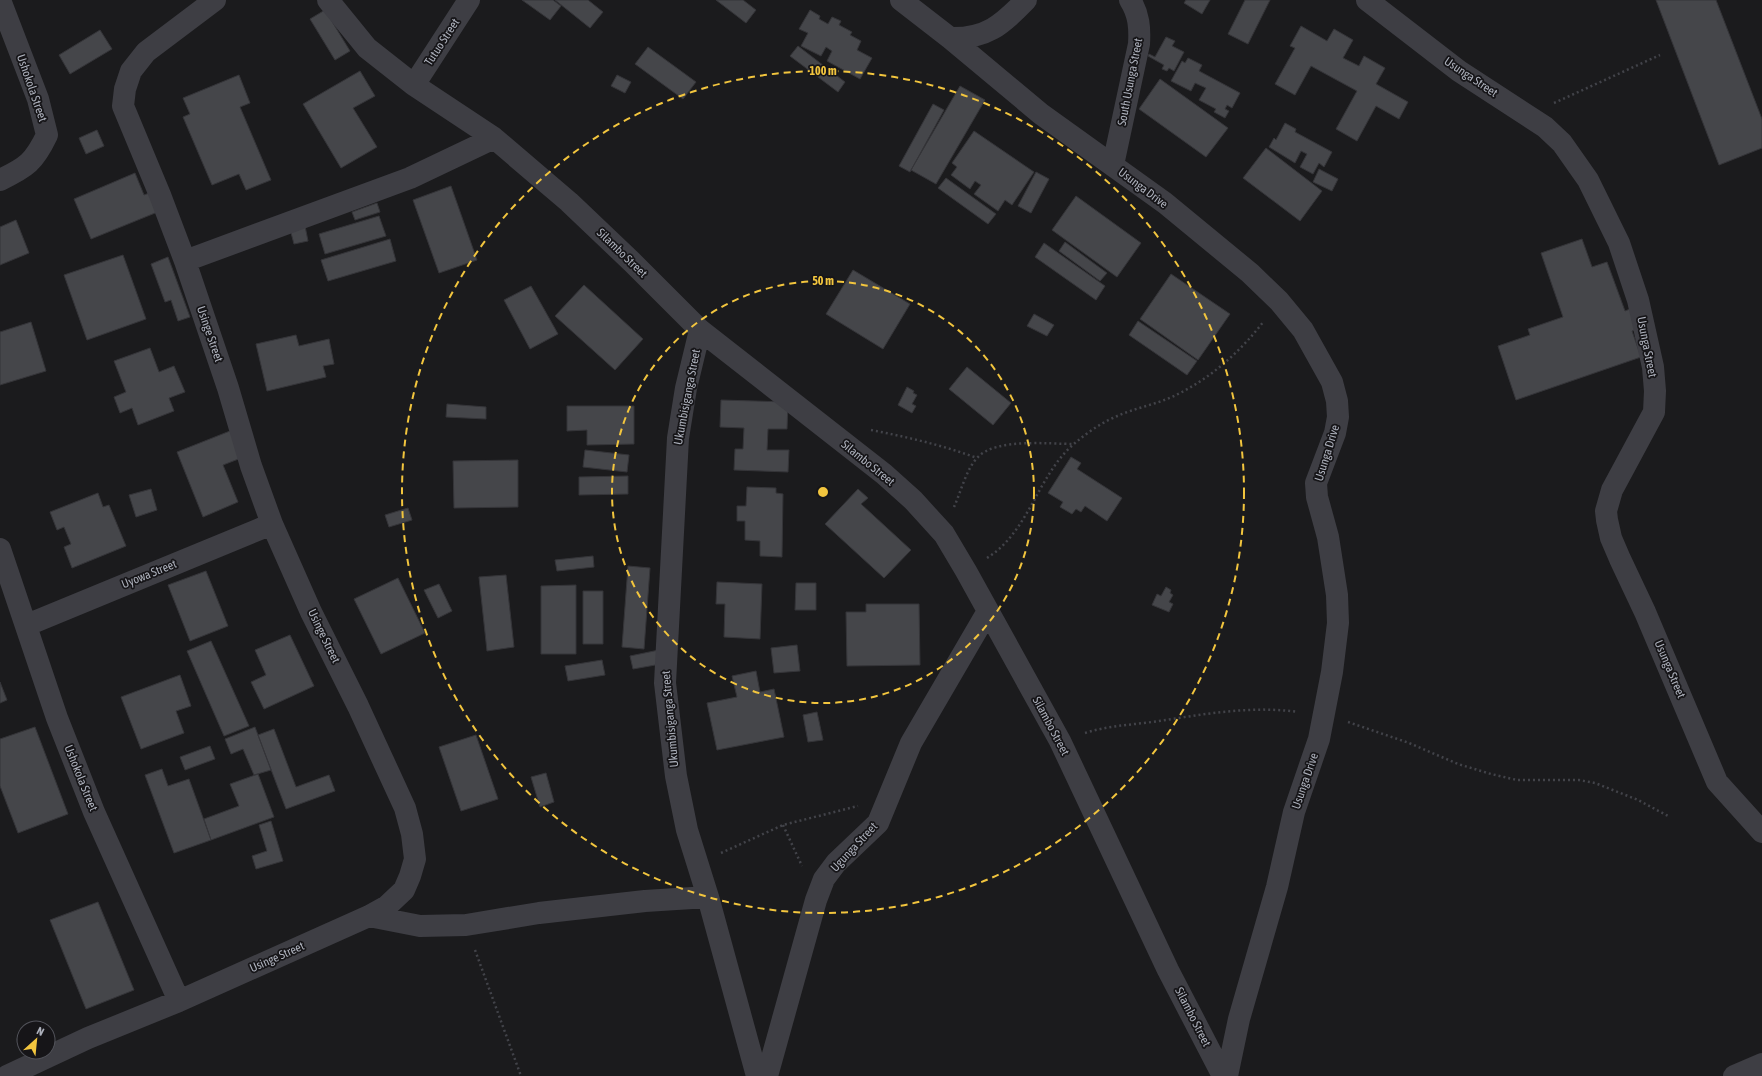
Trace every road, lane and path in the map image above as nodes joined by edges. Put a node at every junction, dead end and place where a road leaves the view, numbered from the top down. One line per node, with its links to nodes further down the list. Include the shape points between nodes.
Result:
1 (0, 0): 15 (street, Ushokola Street, via 38,99 48,135 38,154 24,169)
2 (215, 0): 16 (street, Usinge Street, via 146,52 131,71 123,106)
3 (328, 0): 11 (street, Silambo Street, via 367,48)
4 (470, 0): 11 (street, Tutuo Street)
5 (901, 0): 9 (street)
6 (1026, 0): 9 (street, via 997,26 982,35)
7 (1130, 0): 14 (street, South Usunga Street, via 1140,25 1139,44)
8 (1367, 0): 12 (street, Usunga Street, via 1460,72)
9 (950, 38): 14 (street, Usunga Drive, via 1041,114)
10 (1660, 55): 12 (path, via 1573,95)
11 (414, 85): 13 (street, Silambo Street)
12 (1525, 113): 33 (street, Usunga Street, via 1562,143 1588,180 1618,243 1638,300 1653,367 1654,412 1610,496 1606,511 1611,538 1717,782)
13 (494, 138): 16 (street, via 410,178); 18 (street, Silambo Street, via 568,202)
14 (1113, 165): 17 (street, Usunga Drive, via 1165,203 1250,273)
15 (0, 180)
16 (185, 261): 22 (street, Usinge Street)
17 (1279, 301): 20 (path, via 1251,338 1204,380 1175,395 1113,418 1088,432); 28 (street, Usunga Drive, via 1303,330 1321,360 1332,382 1337,401 1335,433 1316,483 1338,595 1338,622)
18 (700, 330): 23 (street, Silambo Street, via 884,474 913,500); 34 (street, Ukumbisiganga Street, via 686,388 678,438 665,682 676,776 687,830)
19 (863, 429): 21 (path, via 913,438)
20 (1074, 444): 21 (path, via 1000,446 986,450); 25 (path, via 1056,464 1021,525 990,556)
21 (977, 458): 23 (path)
22 (272, 524): 27 (street, Uyowa Street); 37 (street, Usinge Street, via 311,612 405,808 412,834 415,859 404,890 387,906)
23 (944, 534): 25 (street, Silambo Street)
24 (0, 549): 27 (street, Ushokola Street)
25 (966, 571): 26 (street, Silambo Street)
26 (988, 611): 29 (street, Silambo Street); 30 (street, Ugunga Street, via 911,743)
27 (27, 625): 39 (street, Ushokola Street, via 57,718 94,812)
28 (1324, 716): 29 (path, via 1279,709 1210,712 1116,725); 31 (path, via 1409,743 1458,764 1491,774 1516,780 1579,780 1595,783 1638,800); 46 (street, Usunga Drive, via 1319,739 1294,812 1277,887 1239,1019)
29 (1060, 741): 45 (street, Silambo Street, via 1168,970)
30 (888, 800): 32 (path); 36 (street, Ugunga Street, via 878,823 836,863 824,880)
31 (1670, 817)
32 (783, 825): 34 (path, via 728,849); 36 (path)
33 (1762, 832)
34 (699, 867): 35 (street, Ukumbisiganga Street)
35 (708, 897): 38 (street, via 646,901); 43 (street, Ukumbisiganga Street)
36 (816, 900): 44 (street, Ugunga Street)
37 (369, 916): 38 (street, via 420,926); 39 (street, Usinge Street)
38 (466, 925): 42 (path)
39 (179, 1001): 41 (street, Usinge Street, via 88,1038)
40 (1762, 1064): 47 (street)
41 (7, 1076)
42 (521, 1076)
43 (756, 1076)
44 (767, 1076)
45 (1223, 1076)
46 (1227, 1076)
47 (1734, 1076)

